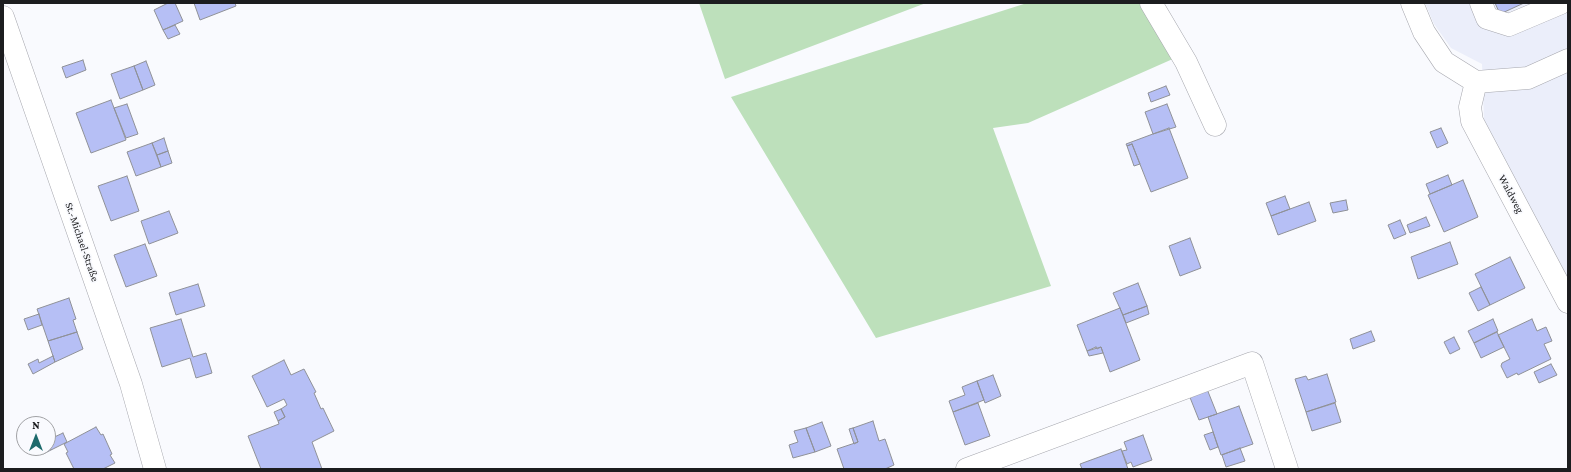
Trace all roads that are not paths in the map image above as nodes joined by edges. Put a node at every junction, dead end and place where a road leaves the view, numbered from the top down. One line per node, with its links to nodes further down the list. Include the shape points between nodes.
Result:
1 (1151, 3): 8 (street, via 1186,62)
2 (1412, 3): 7 (street, via 1424,32 1444,62)
3 (1482, 3): 4 (street, via 1487,18 1509,25)
4 (1561, 3)
5 (3, 17): 10 (street, St.-Michael-Straße, via 131,384)
6 (1568, 60): 7 (street, via 1528,78)
7 (1476, 82): 9 (street, Waldweg, via 1470,107 1472,121)
8 (1215, 125)
9 (1568, 302)
10 (155, 469)
11 (967, 469): 12 (street, via 1252,363)
12 (1287, 469)

